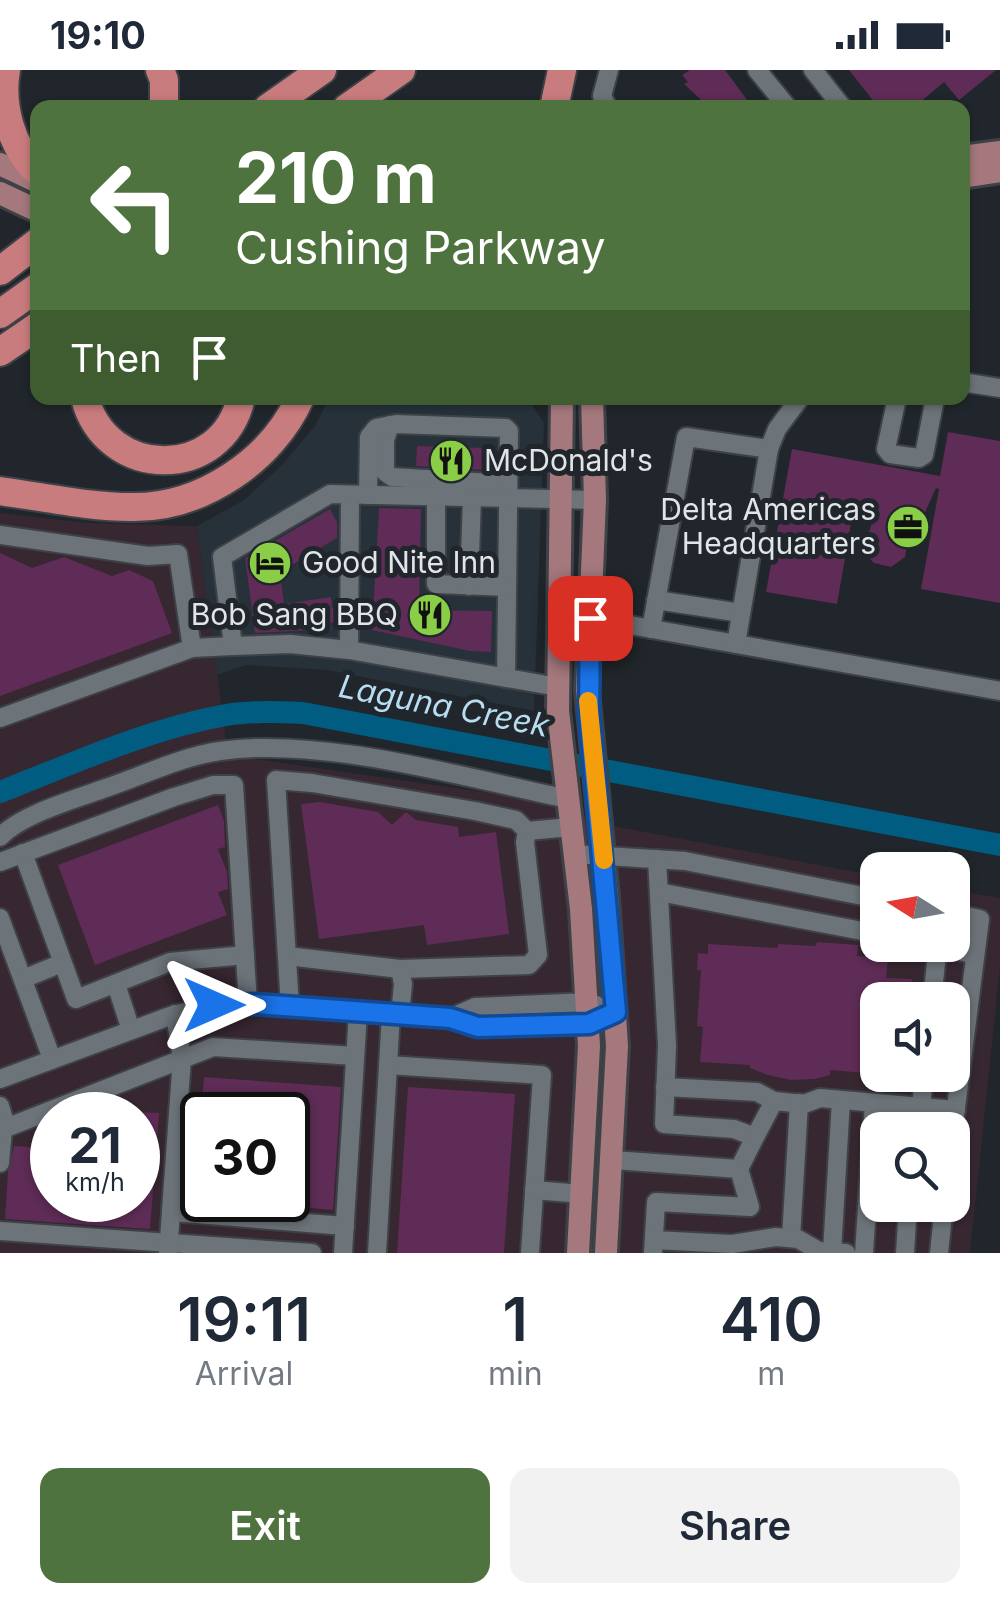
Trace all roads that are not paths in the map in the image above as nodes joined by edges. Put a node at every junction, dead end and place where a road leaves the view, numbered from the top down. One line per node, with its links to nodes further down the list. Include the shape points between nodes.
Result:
1 (6, 70): 22 (highway, via 3,110)
2 (160, 70): 11 (highway)
3 (322, 70): 12 (highway)
4 (346, 70): 13 (highway)
5 (400, 70): 14 (highway)
6 (410, 70): 15 (highway)
7 (562, 70): 16 (highway)
8 (609, 70): 17 (street)
9 (757, 70): 18 (street)
10 (813, 70): 19 (street)
11 (164, 100)
12 (279, 100)
13 (304, 100)
14 (359, 100)
15 (374, 100)
16 (556, 100)
17 (604, 100)
18 (781, 100)
19 (837, 100)
20 (1000, 152): 21 (main road)
21 (970, 156)
22 (25, 171)
23 (1000, 171): 24 (main road)
24 (970, 176)
25 (1, 193): 26 (main road)
26 (30, 207)
27 (30, 248): 28 (highway)
28 (0, 271)
29 (30, 273): 31 (highway)
30 (30, 293): 32 (highway)
31 (0, 294)
32 (0, 314)
33 (30, 331): 34 (highway)
34 (0, 352)
35 (970, 383): 36 (street)
36 (1000, 388)
37 (89, 405): 38 (highway, via 100,431 116,446 156,460 213,445)
38 (239, 405)
39 (296, 405): 50 (highway, via 254,460 222,483 168,503 104,506)
40 (546, 405): 48 (main road)
41 (562, 405): 48 (main road)
42 (592, 405): 55 (main road)
43 (794, 405): 47 (street)
44 (895, 405): 45 (street, via 886,449 919,458)
45 (933, 405)
46 (390, 425): 49 (street, via 385,472 392,478); 49 (street, via 506,428); 51 (street, via 376,428 370,438)
47 (769, 449): 59 (street, via 686,437); 60 (street)
48 (562, 462): 54 (main road)
49 (508, 491): 53 (street); 54 (street); 58 (street)
50 (0, 492)
51 (359, 495): 52 (street); 64 (street, via 330,494 222,557); 66 (street)
52 (436, 496): 53 (street); 57 (street, via 436,584)
53 (472, 497): 57 (street)
54 (562, 498): 55 (street); 68 (main road)
55 (595, 500): 61 (main road)
56 (0, 535): 65 (street, via 148,556 178,554)
57 (470, 586): 58 (street)
58 (507, 587): 67 (street)
59 (656, 600): 60 (street); 62 (street)
60 (741, 613): 63 (street)
61 (590, 618): 62 (street); 77 (main road, via 590,734)
62 (651, 629): 63 (street)
63 (736, 644): 69 (street)
64 (233, 646): 65 (street); 66 (street)
65 (192, 648): 70 (street)
66 (349, 650): 67 (street)
67 (506, 678): 68 (street)
68 (558, 687): 71 (main road)
69 (1000, 691)
70 (0, 718)
71 (567, 795): 72 (main road); 74 (street, via 345,754 217,751 72,800)
72 (571, 827): 73 (street); 76 (main road)
73 (527, 831): 90 (street, via 516,820 475,811 276,780); 92 (street, via 538,955 529,965)
74 (0, 837)
75 (23, 854): 79 (street); 87 (street, via 174,796 234,785); 91 (street)
76 (574, 854): 77 (street); 100 (main road)
77 (604, 855): 78 (street); 99 (main road)
78 (657, 859): 80 (street); 81 (street)
79 (0, 862)
80 (800, 883): 82 (street); 85 (street)
81 (659, 892): 85 (street); 109 (street)
82 (860, 895)
83 (970, 917): 89 (street, via 980,919)
84 (0, 918): 93 (street)
85 (792, 918): 86 (street)
86 (860, 931)
87 (245, 954): 95 (street, via 170,962); 96 (street)
88 (970, 954): 89 (street)
89 (975, 955): 94 (street)
90 (287, 956): 92 (street); 97 (street)
91 (62, 963): 93 (street); 95 (street, via 76,999)
92 (400, 969): 102 (street)
93 (22, 978): 106 (street)
94 (970, 982)
95 (116, 984): 103 (street)
96 (248, 1004): 97 (street); 101 (street)
97 (290, 1007): 98 (street)
98 (358, 1012): 102 (street); 104 (street)
99 (616, 1012): 100 (street); 122 (main road)
100 (588, 1013): 102 (street, via 475,1007 450,1018); 126 (main road)
101 (175, 1014): 103 (street); 105 (street)
102 (395, 1015): 107 (street)
103 (131, 1030): 106 (street)
104 (355, 1056): 105 (street, via 213,1048); 131 (street)
105 (182, 1058): 120 (street); 128 (street)
106 (52, 1059): 108 (street)
107 (388, 1065): 125 (street, via 542,1074); 140 (street)
108 (0, 1079)
109 (666, 1087): 113 (street, via 757,1092); 121 (street, via 664,1124)
110 (921, 1092): 117 (street)
111 (957, 1092): 118 (street)
112 (841, 1100): 114 (street); 115 (street); 137 (street)
113 (774, 1101): 115 (street); 121 (street)
114 (874, 1103): 117 (street); 145 (street)
115 (800, 1104): 134 (street)
116 (0, 1106): 120 (street)
117 (918, 1106): 118 (street); 119 (street)
118 (956, 1110)
119 (917, 1112)
120 (3, 1129): 123 (street)
121 (755, 1137): 124 (street)
122 (613, 1160): 124 (street); 143 (main road)
123 (0, 1163)
124 (739, 1169): 127 (street)
125 (534, 1190): 126 (street); 141 (street)
126 (582, 1194): 142 (main road)
127 (750, 1208): 133 (street); 135 (street, via 656,1202)
128 (171, 1212): 131 (street); 136 (street)
129 (907, 1222): 146 (street)
130 (942, 1222): 147 (street)
131 (344, 1226): 139 (street)
132 (0, 1230): 136 (street)
133 (762, 1238): 134 (street); 135 (street)
134 (791, 1238): 137 (street)
135 (653, 1246)
136 (168, 1248): 138 (street)
137 (832, 1252): 144 (street)
138 (312, 1253)
139 (343, 1253)
140 (377, 1253)
141 (530, 1253)
142 (578, 1253)
143 (606, 1253)
144 (846, 1253)
145 (864, 1253)
146 (904, 1253)
147 (939, 1253)

